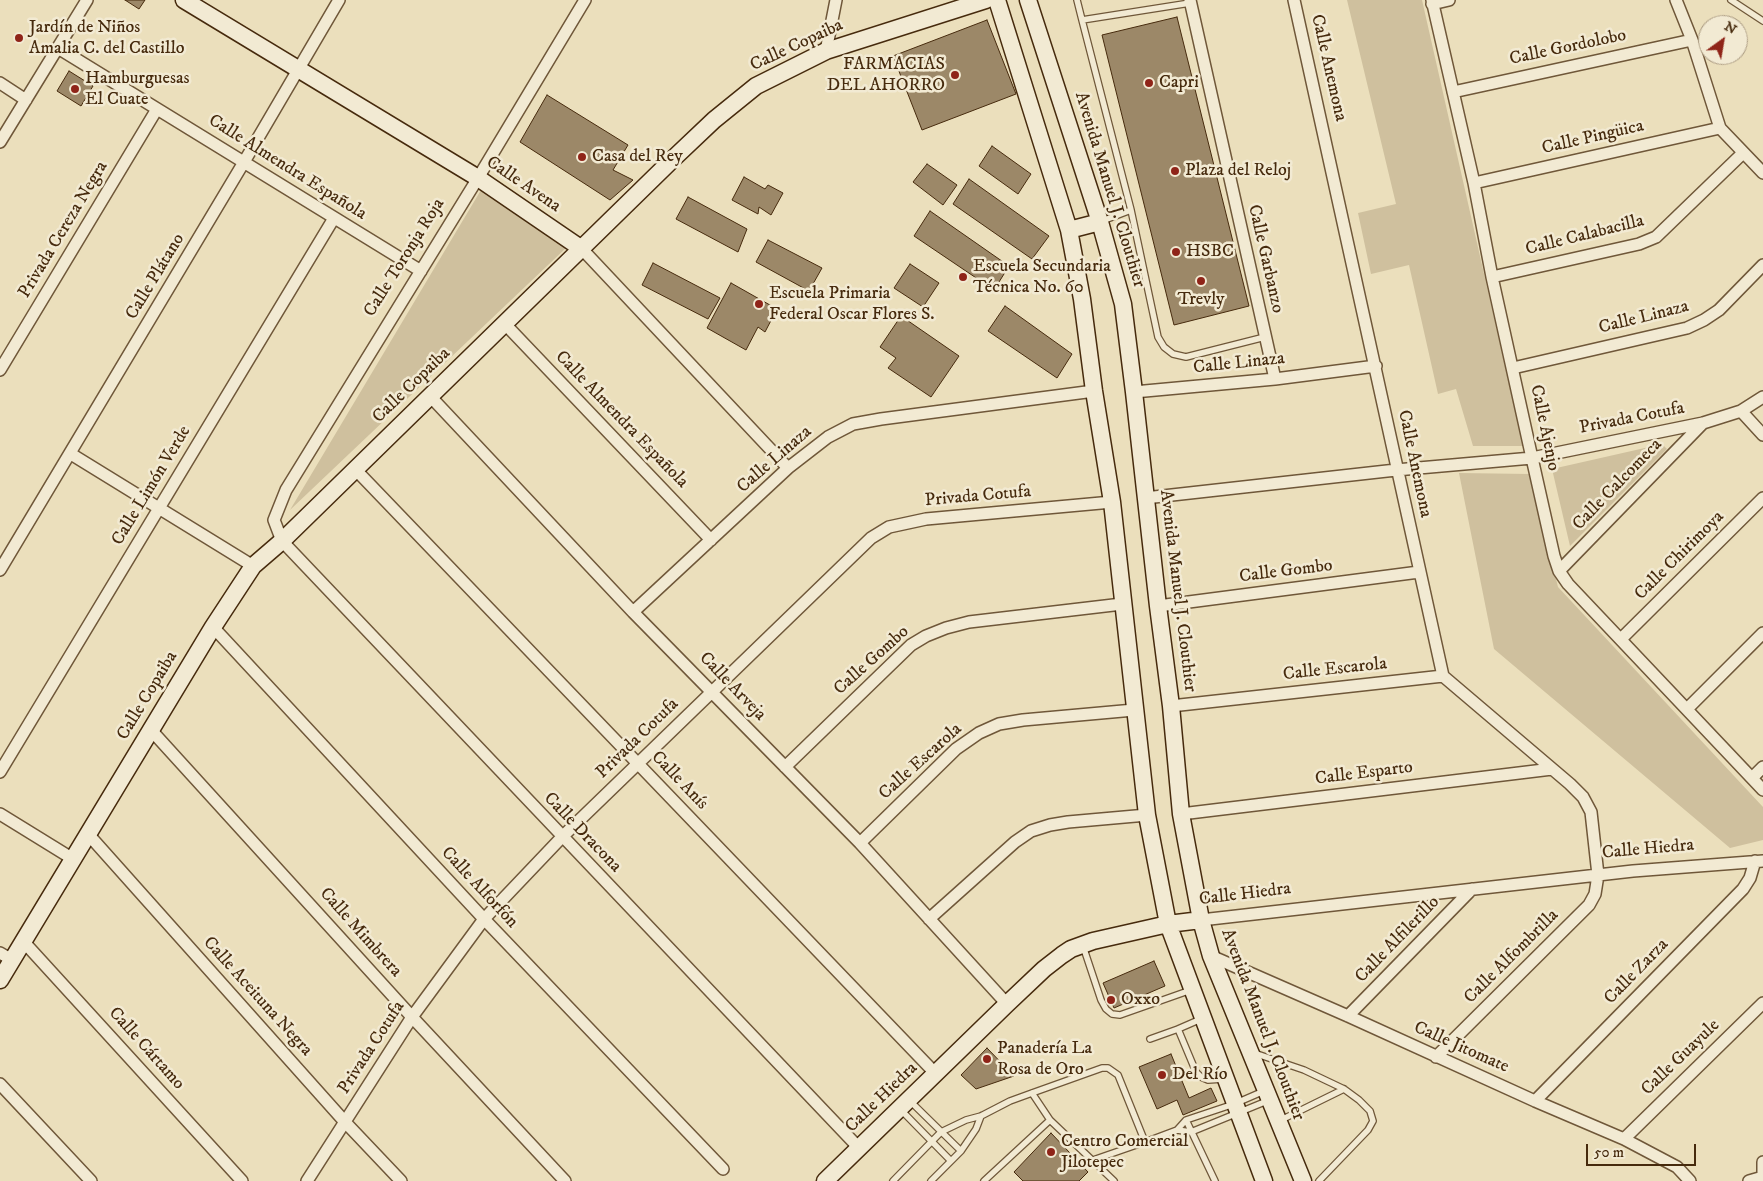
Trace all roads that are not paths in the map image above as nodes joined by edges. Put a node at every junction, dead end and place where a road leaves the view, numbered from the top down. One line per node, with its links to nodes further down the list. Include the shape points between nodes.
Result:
1 (87, 0): 19 (street)
2 (184, 0): 21 (main road, Calle Avena)
3 (339, 0): 21 (street, Calle Plátano)
4 (585, 0): 31 (street, Calle Toronja Roja)
5 (836, 0): 20 (street)
6 (986, 0): 20 (main road, Calle Copaiba)
7 (997, 0): 36 (main road)
8 (1028, 0): 35 (main road, Avenida Manuel J. Clouthier)
9 (1077, 0): 16 (lane)
10 (1294, 0): 43 (street, Calle Anemona)
11 (1449, 0): 15 (street)
12 (1676, 0): 18 (street)
13 (1732, 0): 17 (lane)
14 (1190, 2): 16 (lane); 42 (street, Calle Garbanzo)
15 (1432, 2): 23 (street, Calle Ajenjo)
16 (1082, 20): 33 (lane)
17 (1763, 21)
18 (1692, 40): 23 (street, Calle Gordolobo); 26 (street)
19 (58, 48): 24 (street); 25 (street, Calle Almendra Española)
20 (826, 51): 37 (main road, Calle Copaiba, via 756,86 714,120)
21 (298, 69): 29 (street, Calle Plátano); 31 (main road, Calle Avena)
22 (0, 84): 24 (street)
23 (1453, 92): 32 (street, Calle Ajenjo)
24 (26, 100): 27 (street)
25 (157, 109): 29 (street, Calle Almendra Española); 45 (street, Privada Cereza Negra)
26 (1720, 128): 28 (street); 32 (street, Calle Pingüica)
27 (0, 142)
28 (1743, 153): 30 (street); 40 (street, Calle Calabacilla, via 1656,237 1639,244)
29 (244, 162): 34 (street, Calle Almendra Española); 54 (street, Calle Plátano)
30 (1763, 173)
31 (478, 178): 37 (main road, Calle Avena); 39 (street, Calle Toronja Roja)
32 (1474, 183): 40 (street, Calle Ajenjo)
33 (1131, 210): 35 (lane); 42 (lane, via 1158,337 1164,347 1173,354 1186,357)
34 (334, 218): 39 (street, Calle Almendra Española); 62 (street, Calle Limón Verde)
35 (1100, 222): 36 (main road); 48 (main road, Avenida Manuel J. Clouthier, via 1123,304)
36 (1069, 230): 47 (main road)
37 (582, 249): 41 (main road, Calle Copaiba); 56 (street, Calle Avena)
38 (1763, 265): 44 (street, Calle Linaza, via 1719,310 1687,328)
39 (421, 271): 63 (street, Calle Toronja Roja, via 286,490 274,520)
40 (1492, 276): 44 (street, Calle Ajenjo)
41 (505, 324): 49 (main road, Calle Copaiba); 64 (street, Calle Almendra Española)
42 (1265, 337): 46 (street, Calle Garbanzo)
43 (1376, 366): 46 (street, Calle Linaza); 58 (street, Calle Anemona)
44 (1513, 368): 55 (street, Calle Ajenjo)
45 (0, 370)
46 (1275, 379): 48 (street, Calle Linaza)
47 (1094, 391): 56 (street, Calle Linaza, via 853,424 828,437); 61 (main road)
48 (1134, 392): 59 (main road, Avenida Manuel J. Clouthier)
49 (430, 396): 57 (main road, Calle Copaiba); 71 (street, Calle Arveja)
50 (1763, 397): 51 (street, Privada Cotufa)
51 (1741, 411): 52 (street, Privada Cotufa); 53 (street)
52 (1703, 423): 55 (street, Privada Cotufa); 68 (street, Calle Calcomeca)
53 (1763, 435)
54 (70, 454): 62 (street); 66 (street, Calle Plátano)
55 (1532, 458): 58 (street, Privada Cotufa); 68 (street, Calle Ajenjo)
56 (788, 468): 64 (street, Calle Linaza)
57 (355, 469): 63 (main road, Calle Copaiba); 81 (street, Calle Anís)
58 (1396, 470): 59 (street, Privada Cotufa); 67 (street, Calle Anemona)
59 (1145, 498): 70 (main road, Avenida Manuel J. Clouthier)
60 (1763, 498): 74 (street, Calle Chirimoya)
61 (1112, 502): 69 (main road); 76 (street, Privada Cotufa, via 926,519 888,527 871,538)
62 (159, 508): 65 (street); 85 (street, Calle Limón Verde)
63 (282, 540): 65 (main road, Calle Copaiba); 92 (street, Calle Dracona)
64 (711, 540): 71 (street, Calle Linaza)
65 (253, 566): 72 (main road, Calle Copaiba)
66 (0, 570)
67 (1419, 572): 70 (street, Calle Gombo); 75 (street, Calle Anemona)
68 (1559, 572): 74 (street, Calle Ajenjo)
69 (1122, 604): 79 (main road); 82 (street, Calle Gombo, via 969,622 926,636 911,645)
70 (1158, 606): 77 (main road, Avenida Manuel J. Clouthier)
71 (633, 612): 76 (street, Calle Arveja)
72 (213, 627): 80 (main road, Calle Copaiba); 98 (street, Calle Alforfón)
73 (1763, 633): 78 (street)
74 (1621, 639): 78 (street, Calle Ajenjo)
75 (1443, 676): 77 (street, Calle Escarola); 84 (street)
76 (713, 692): 81 (street, Privada Cotufa); 82 (street, Calle Arveja)
77 (1171, 706): 89 (main road, Avenida Manuel J. Clouthier)
78 (1687, 709): 86 (street, Calle Ajenjo)
79 (1134, 710): 90 (main road); 93 (street, Calle Escarola, via 1023,720 999,724 979,733 956,749)
80 (151, 730): 91 (main road, Calle Copaiba); 111 (street, Calle Mimbrera)
81 (638, 763): 92 (street, Privada Cotufa); 117 (street, Calle Anís)
82 (784, 767): 93 (street, Calle Arveja)
83 (1763, 767): 86 (street)
84 (1552, 769): 89 (street, Calle Esparto); 96 (street, via 1583,797 1591,812)
85 (0, 772)
86 (1752, 778): 87 (street, Calle Ajenjo)
87 (1763, 790)
88 (0, 814): 94 (street)
89 (1181, 814): 100 (main road, Avenida Manuel J. Clouthier)
90 (1147, 815): 99 (street, via 1068,822 1031,831); 101 (main road)
91 (88, 834): 94 (main road, Calle Copaiba); 130 (street, Calle Aceituna Negra)
92 (562, 837): 98 (street, Privada Cotufa); 137 (street, Calle Dracona)
93 (860, 843): 99 (street, Calle Arveja)
94 (73, 859): 102 (main road, Calle Copaiba)
95 (1759, 861): 96 (street, Calle Hiedra); 123 (street, Calle Zarza, via 1743,889)
96 (1598, 875): 97 (street, Calle Hiedra); 116 (street, Calle Alfombrilla, via 1595,894 1589,905)
97 (1472, 889): 100 (street, Calle Hiedra); 110 (street, Calle Alfilerillo)
98 (484, 919): 111 (street, Privada Cotufa); 142 (street, Calle Alforfón)
99 (929, 919): 109 (street, Calle Arveja)
100 (1201, 920): 101 (main road, Calle Hiedra); 104 (main road, Avenida Manuel J. Clouthier)
101 (1168, 924): 103 (main road, Calle Hiedra); 107 (main road)
102 (24, 941): 105 (main road, Calle Copaiba); 146 (street, Calle Cártamo)
103 (1082, 944): 107 (lane, via 1101,1000 1112,1014 1120,1015); 109 (main road, Calle Hiedra, via 1044,969)
104 (1211, 956): 110 (street, Calle Jitomate); 115 (main road, Avenida Manuel J. Clouthier)
105 (6, 957): 106 (main road)
106 (0, 980)
107 (1191, 990): 112 (main road)
108 (1763, 1002): 134 (street, Calle Guayule)
109 (1006, 1004): 117 (main road, Calle Hiedra)
110 (1348, 1016): 116 (street, Calle Jitomate)
111 (412, 1017): 130 (street, Privada Cotufa); 149 (street, Calle Mimbrera)
112 (1202, 1018): 113 (lane); 118 (main road)
113 (1178, 1029): 114 (lane); 118 (lane, via 1196,1072 1208,1080)
114 (1150, 1039)
115 (1250, 1052): 120 (lane, via 1304,1070); 122 (main road, Avenida Manuel J. Clouthier)
116 (1436, 1057): 123 (street, Calle Jitomate)
117 (935, 1074): 124 (main road, Calle Hiedra)
118 (1225, 1078): 125 (main road)
119 (0, 1084): 145 (street)
120 (1344, 1089): 129 (lane); 157 (lane, via 1370,1111 1373,1121 1364,1135)
121 (1032, 1093): 126 (lane); 127 (lane); 136 (lane, via 1108,1068 1118,1075)
122 (1267, 1095): 125 (lane); 125 (lane); 129 (main road, Avenida Manuel J. Clouthier)
123 (1535, 1101): 134 (street, Calle Jitomate)
124 (904, 1105): 132 (lane); 135 (lane); 137 (main road, Calle Hiedra)
125 (1236, 1109): 128 (lane); 133 (lane); 155 (main road)
126 (982, 1116): 132 (lane); 138 (lane)
127 (1050, 1120): 139 (lane); 152 (lane)
128 (1186, 1120): 131 (lane); 133 (lane)
129 (1278, 1121): 156 (main road, Avenida Manuel J. Clouthier)
130 (345, 1122): 147 (street, Privada Cotufa); 148 (street, Calle Aceituna Negra)
131 (1178, 1130): 133 (lane); 136 (lane)
132 (942, 1132): 135 (lane); 138 (lane)
133 (1191, 1132): 154 (lane)
134 (1624, 1139): 158 (street, Calle Jitomate, via 1677,1166)
135 (932, 1141): 140 (lane); 150 (lane)
136 (1145, 1142): 139 (lane)
137 (859, 1148): 144 (main road, Calle Hiedra)
138 (961, 1151): 140 (lane)
139 (1093, 1160): 153 (lane)
140 (951, 1161): 151 (lane)
141 (1763, 1162): 143 (street)
142 (723, 1169)
143 (1763, 1177): 159 (street)
144 (831, 1178)
145 (91, 1181)
146 (242, 1181)
147 (307, 1181)
148 (401, 1181)
149 (565, 1181)
150 (893, 1181)
151 (931, 1181)
152 (984, 1181)
153 (1114, 1181)
154 (1215, 1181)
155 (1264, 1181)
156 (1303, 1181)
157 (1319, 1181)
158 (1690, 1181)
159 (1749, 1181)

